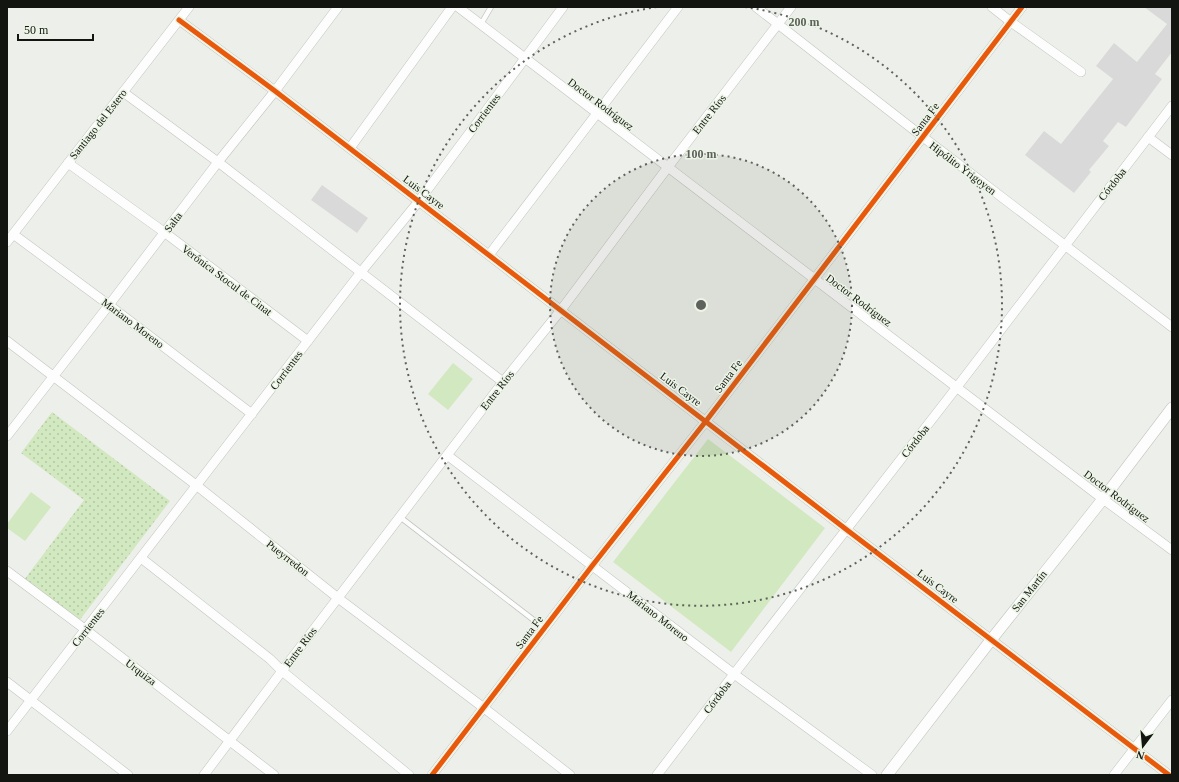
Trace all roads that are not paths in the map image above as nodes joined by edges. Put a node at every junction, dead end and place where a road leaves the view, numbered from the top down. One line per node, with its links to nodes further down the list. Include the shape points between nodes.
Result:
1 (189, 7): 12 (street, Santiago del Estero)
2 (338, 7): 18 (street, Salta)
3 (452, 7): 24 (street)
4 (458, 7): 14 (street, Doctor Rodríguez)
5 (491, 7): 14 (lane)
6 (563, 7): 16 (street, Corrientes)
7 (678, 7): 21 (street)
8 (756, 7): 15 (street, Hipólito Yrigoyen)
9 (791, 7): 15 (street, Entre Ríos)
10 (992, 7): 13 (street)
11 (1022, 7): 13 (street, Santa Fe)
12 (179, 20): 18 (street, Luis Cayre); 19 (street, Santiago del Estero)
13 (1011, 22): 17 (street); 22 (street, Santa Fe)
14 (481, 24): 16 (street, Doctor Rodríguez)
15 (779, 24): 22 (street, Hipólito Yrigoyen); 28 (street, Entre Ríos)
16 (525, 58): 21 (street, Doctor Rodríguez); 29 (street, Corrientes)
17 (1081, 72)
18 (275, 91): 24 (street, Luis Cayre); 26 (street, Salta)
19 (123, 92): 26 (street); 27 (street, Santiago del Estero)
20 (1172, 106): 23 (street, Córdoba)
21 (597, 114): 28 (street, Doctor Rodríguez); 34 (street)
22 (923, 137): 33 (street, Hipólito Yrigoyen); 36 (street, Santa Fe)
23 (1148, 137): 25 (street); 33 (street, Córdoba)
24 (350, 148): 29 (street, Luis Cayre)
25 (1172, 155)
26 (218, 162): 30 (street, Salta); 35 (street)
27 (68, 163): 30 (street, Verónica Stocul de Cinat); 31 (street, Santiago del Estero)
28 (668, 167): 36 (street, Doctor Rodríguez); 38 (street, Entre Ríos)
29 (419, 201): 34 (street, Luis Cayre); 35 (street, Corrientes)
30 (164, 232): 37 (street, Salta); 41 (street, Verónica Stocul de Cinat)
31 (13, 234): 32 (street, Santiago del Estero); 37 (street, Mariano Moreno)
32 (7, 242)
33 (1065, 245): 39 (street, Hipólito Yrigoyen); 44 (street, Córdoba)
34 (489, 255): 38 (street, Luis Cayre)
35 (361, 272): 41 (street, Corrientes); 43 (street)
36 (815, 279): 44 (street, Doctor Rodríguez); 47 (street, Santa Fe)
37 (109, 305): 42 (street, Salta); 46 (street, Mariano Moreno)
38 (562, 310): 43 (street, Entre Ríos); 47 (street, Luis Cayre)
39 (1172, 327)
40 (7, 341): 42 (street, Pueyrredon)
41 (308, 342): 46 (street, Corrientes)
42 (54, 376): 48 (street, Salta); 50 (street, Pueyrredon)
43 (503, 382): 49 (street, Entre Ríos)
44 (957, 387): 51 (street, Doctor Rodríguez); 53 (street, Córdoba)
45 (1172, 408): 51 (street, San Martín)
46 (252, 414): 50 (street, Corrientes)
47 (706, 421): 53 (street, Luis Cayre); 56 (street, Santa Fe)
48 (7, 436)
49 (447, 455): 52 (street, Entre Ríos); 56 (street, Mariano Moreno)
50 (196, 485): 55 (street, Corrientes); 58 (street, Pueyrredon)
51 (1103, 499): 54 (street, Doctor Rodríguez); 61 (street, San Martín)
52 (400, 517): 58 (street, Entre Ríos); 59 (lane)
53 (847, 530): 61 (street, Luis Cayre); 63 (street, Córdoba)
54 (1172, 550)
55 (141, 558): 60 (street, Corrientes); 62 (street)
56 (592, 566): 59 (street, Santa Fe); 63 (street, Mariano Moreno)
57 (7, 571): 60 (street, Urquiza)
58 (338, 598): 62 (street, Entre Ríos); 67 (street, Pueyrredon)
59 (544, 628): 67 (street, Santa Fe)
60 (86, 630): 65 (street, Corrientes); 69 (street, Urquiza)
61 (991, 640): 70 (street, Luis Cayre); 79 (street, San Martín)
62 (282, 670): 69 (street, Entre Ríos); 74 (street)
63 (734, 674): 77 (street, Córdoba); 78 (street, Mariano Moreno)
64 (7, 682): 65 (street)
65 (31, 700): 68 (street, Corrientes); 71 (street)
66 (1172, 700): 70 (street)
67 (484, 708): 75 (street, Santa Fe); 76 (street, Pueyrredon)
68 (7, 731)
69 (230, 741): 72 (street, Entre Ríos); 73 (street, Urquiza)
70 (1134, 749): 80 (street); 81 (street, Luis Cayre)
71 (128, 775)
72 (204, 775)
73 (274, 775)
74 (409, 775)
75 (432, 775)
76 (570, 775)
77 (657, 775)
78 (872, 775)
79 (887, 775)
80 (1114, 775)
81 (1169, 775)

